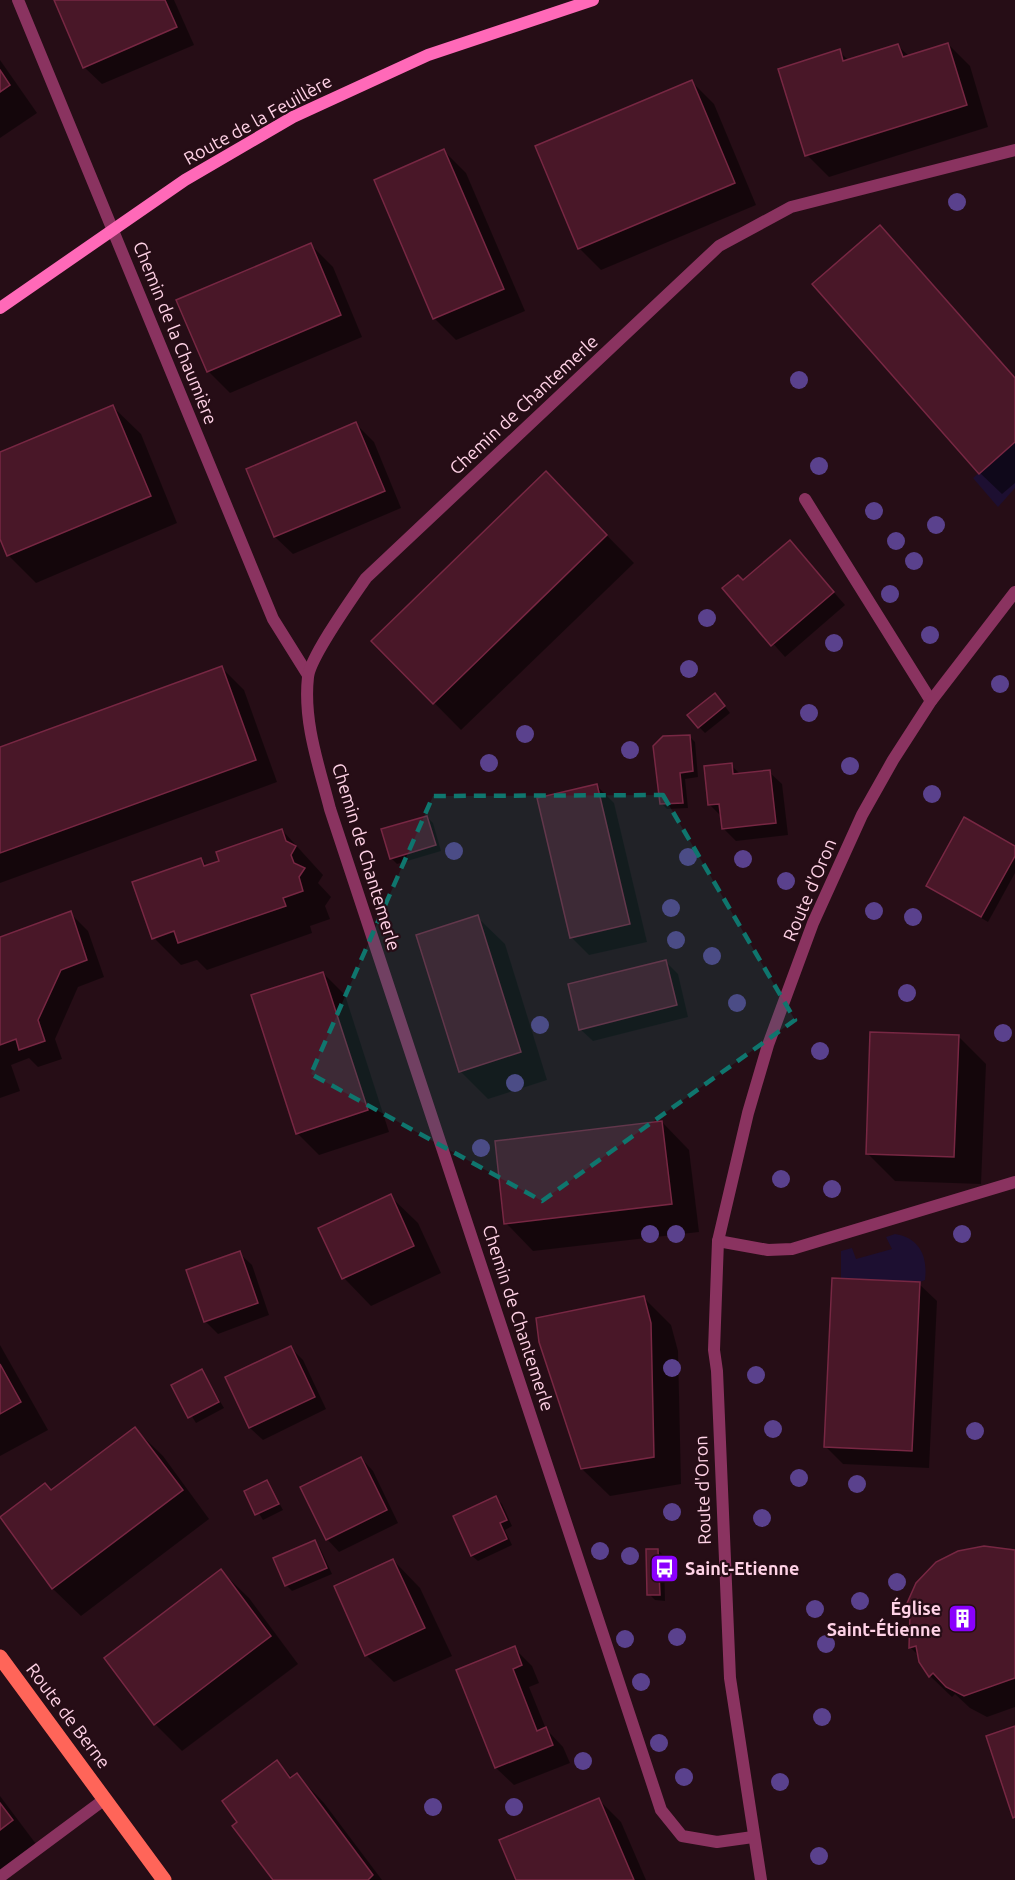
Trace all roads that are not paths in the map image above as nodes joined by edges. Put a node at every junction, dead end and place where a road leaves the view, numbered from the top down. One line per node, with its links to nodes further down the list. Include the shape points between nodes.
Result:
1 (18, 0): 7 (street, Chemin de la Chaumière, via 273,619)
2 (593, 0): 4 (main road, Route de la Feuillère, bridge, via 428,55 293,117 185,180)
3 (1015, 150): 7 (street, Chemin de Chantemerle, via 791,207 719,246 366,578 333,626)
4 (0, 308)
5 (805, 499): 8 (street)
6 (1015, 592): 8 (street, Route d'Oron)
7 (308, 675): 13 (street, Chemin de Chantemerle, via 310,732 330,809 661,1810 682,1836 717,1842)
8 (931, 701): 10 (street, Route d'Oron, via 862,815 813,923 768,1046)
9 (1015, 1182): 10 (street, via 792,1249 768,1250)
10 (718, 1241): 13 (street, Route d'Oron, via 714,1350 725,1596 730,1678)
11 (0, 1657): 12 (main road, Route de Berne)
12 (105, 1799): 14 (street); 15 (main road, Route de Berne)
13 (753, 1837): 16 (street, Route d'Oron)
14 (0, 1877)
15 (164, 1880)
16 (761, 1880)

